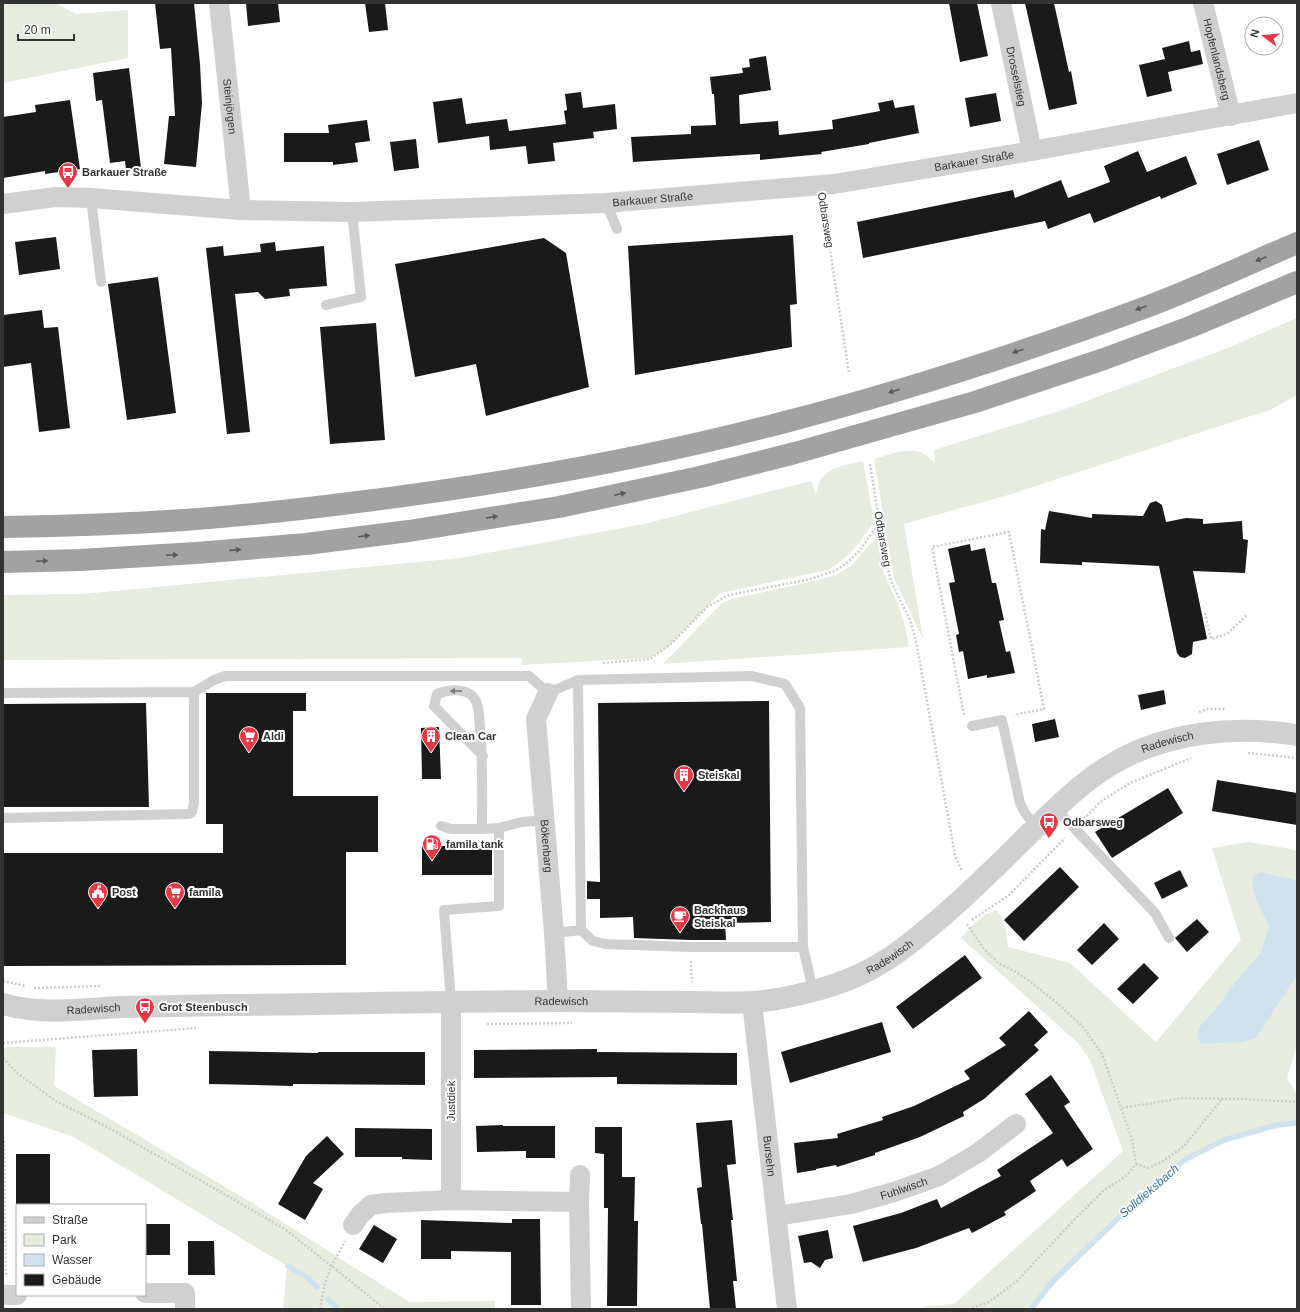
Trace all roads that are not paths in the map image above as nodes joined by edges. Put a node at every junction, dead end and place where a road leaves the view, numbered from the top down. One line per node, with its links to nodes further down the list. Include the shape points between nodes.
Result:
1 (219, 3): 10 (street, Steinjörgen)
2 (1000, 3): 6 (street, Drosselstieg)
3 (1202, 3): 5 (street, Hopfenlandsberg)
4 (1297, 103): 5 (street, Barkauer Straße)
5 (1231, 116): 6 (street, Barkauer Straße)
6 (1032, 151): 8 (street, Barkauer Straße, via 820,186)
7 (91, 198): 9 (street, Barkauer Straße, via 56,197); 10 (street, Barkauer Straße); 14 (lane)
8 (606, 203): 11 (street, Barkauer Straße); 12 (lane)
9 (3, 204)
10 (241, 210): 11 (street, Barkauer Straße)
11 (352, 212): 16 (lane, via 361,297)
12 (617, 229)
13 (1297, 243): 17 (highway, one-way to 17, via 1153,304 965,369 783,423 685,446 569,471 417,495 294,510 186,520)
14 (101, 282)
15 (1297, 282): 18 (highway, one-way to 15, via 196,553 314,543 552,508 700,477 975,402 1190,327)
16 (326, 305)
17 (3, 527)
18 (3, 562)
19 (578, 680): 22 (lane); 33 (lane); 36 (lane, via 752,676 785,684 800,708)
20 (3, 692): 21 (lane)
21 (194, 692): 22 (lane, via 225,676 529,676); 27 (lane, via 192,812)
22 (548, 693): 28 (street, Bökenbarg, via 536,719)
23 (972, 726): 30 (lane, via 1002,720 1020,803 1024,813)
24 (1297, 735): 26 (street, Radewisch, via 1231,731 1181,737 1163,742 1122,758)
25 (483, 756): 25 (lane, one-way to 25, via 478,710 474,698 464,691 445,691 437,694 434,706); 32 (lane)
26 (1055, 808): 30 (street, Radewisch); 35 (lane, via 1155,913)
27 (3, 818)
28 (545, 820): 31 (lane); 34 (street, Bökenbarg)
29 (442, 826): 32 (lane, via 451,829)
30 (1036, 827): 37 (street, Radewisch, via 976,887 912,942 885,961 860,974)
31 (499, 828): 32 (lane); 39 (lane, via 499,906 444,910)
32 (482, 829)
33 (581, 930): 34 (lane); 36 (lane, via 593,942 605,944)
34 (554, 933): 38 (street, Bökenbarg)
35 (1169, 938)
36 (803, 947): 37 (lane)
37 (813, 990): 40 (street, Radewisch)
38 (558, 1001): 39 (street, Radewisch); 40 (street, Radewisch)
39 (451, 1002): 41 (street, Radewisch, via 168,1006 50,1011); 44 (street, Justdiek)
40 (752, 1002): 46 (street, Bursehn)
41 (3, 1004)
42 (1016, 1124): 46 (street, Fuhlwisch, via 978,1153 939,1176 851,1204)
43 (580, 1175): 45 (street)
44 (451, 1200): 45 (street); 47 (street, via 371,1206)
45 (579, 1202): 50 (street)
46 (777, 1216): 51 (street, Bursehn)
47 (353, 1225)
48 (146, 1293): 49 (street, via 185,1293)
49 (185, 1309)
50 (581, 1309)
51 (787, 1309)

